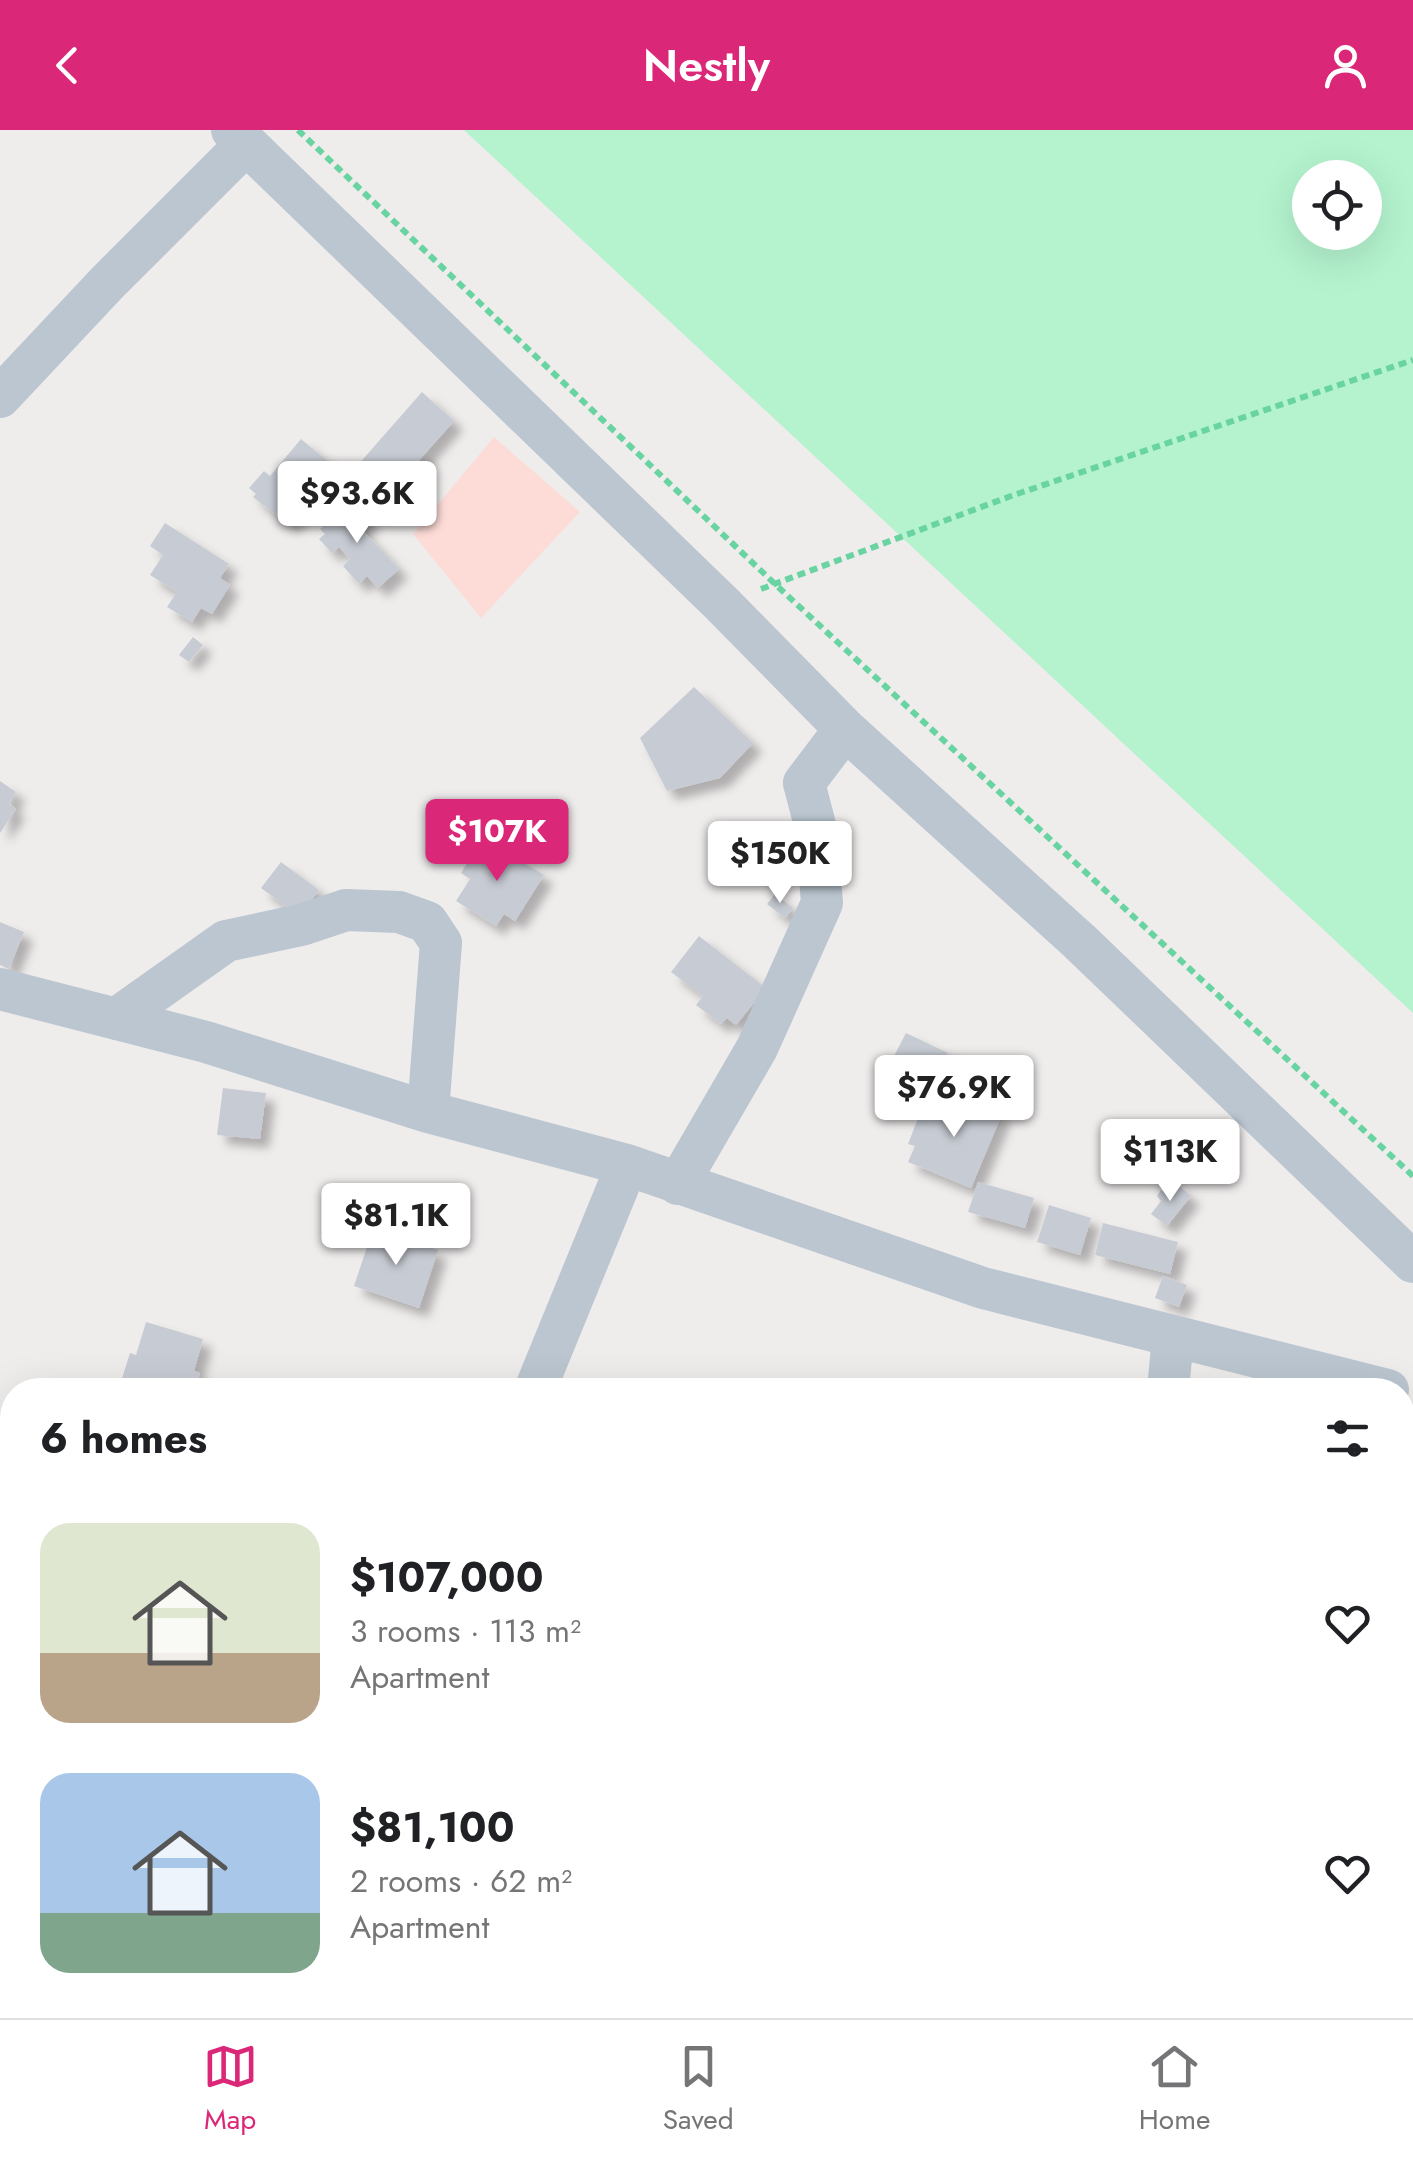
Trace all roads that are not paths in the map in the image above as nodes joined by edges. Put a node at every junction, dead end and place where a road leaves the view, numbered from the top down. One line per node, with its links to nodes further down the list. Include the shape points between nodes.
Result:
1 (239, 137): 2 (street); 3 (street)
2 (0, 397)
3 (845, 729): 8 (street, via 804,783 816,829 822,903 757,1048); 9 (street, via 1080,942)
4 (0, 990): 5 (street)
5 (116, 1019): 6 (street); 6 (street, via 226,941 346,910 399,912 427,922 442,943)
6 (428, 1112): 7 (street)
7 (627, 1165): 8 (street); 11 (street)
8 (678, 1184): 10 (street, via 982,1288)
9 (1413, 1262)
10 (1173, 1336): 12 (street); 13 (street)
11 (540, 1378)
12 (1169, 1378)
13 (1340, 1378)

